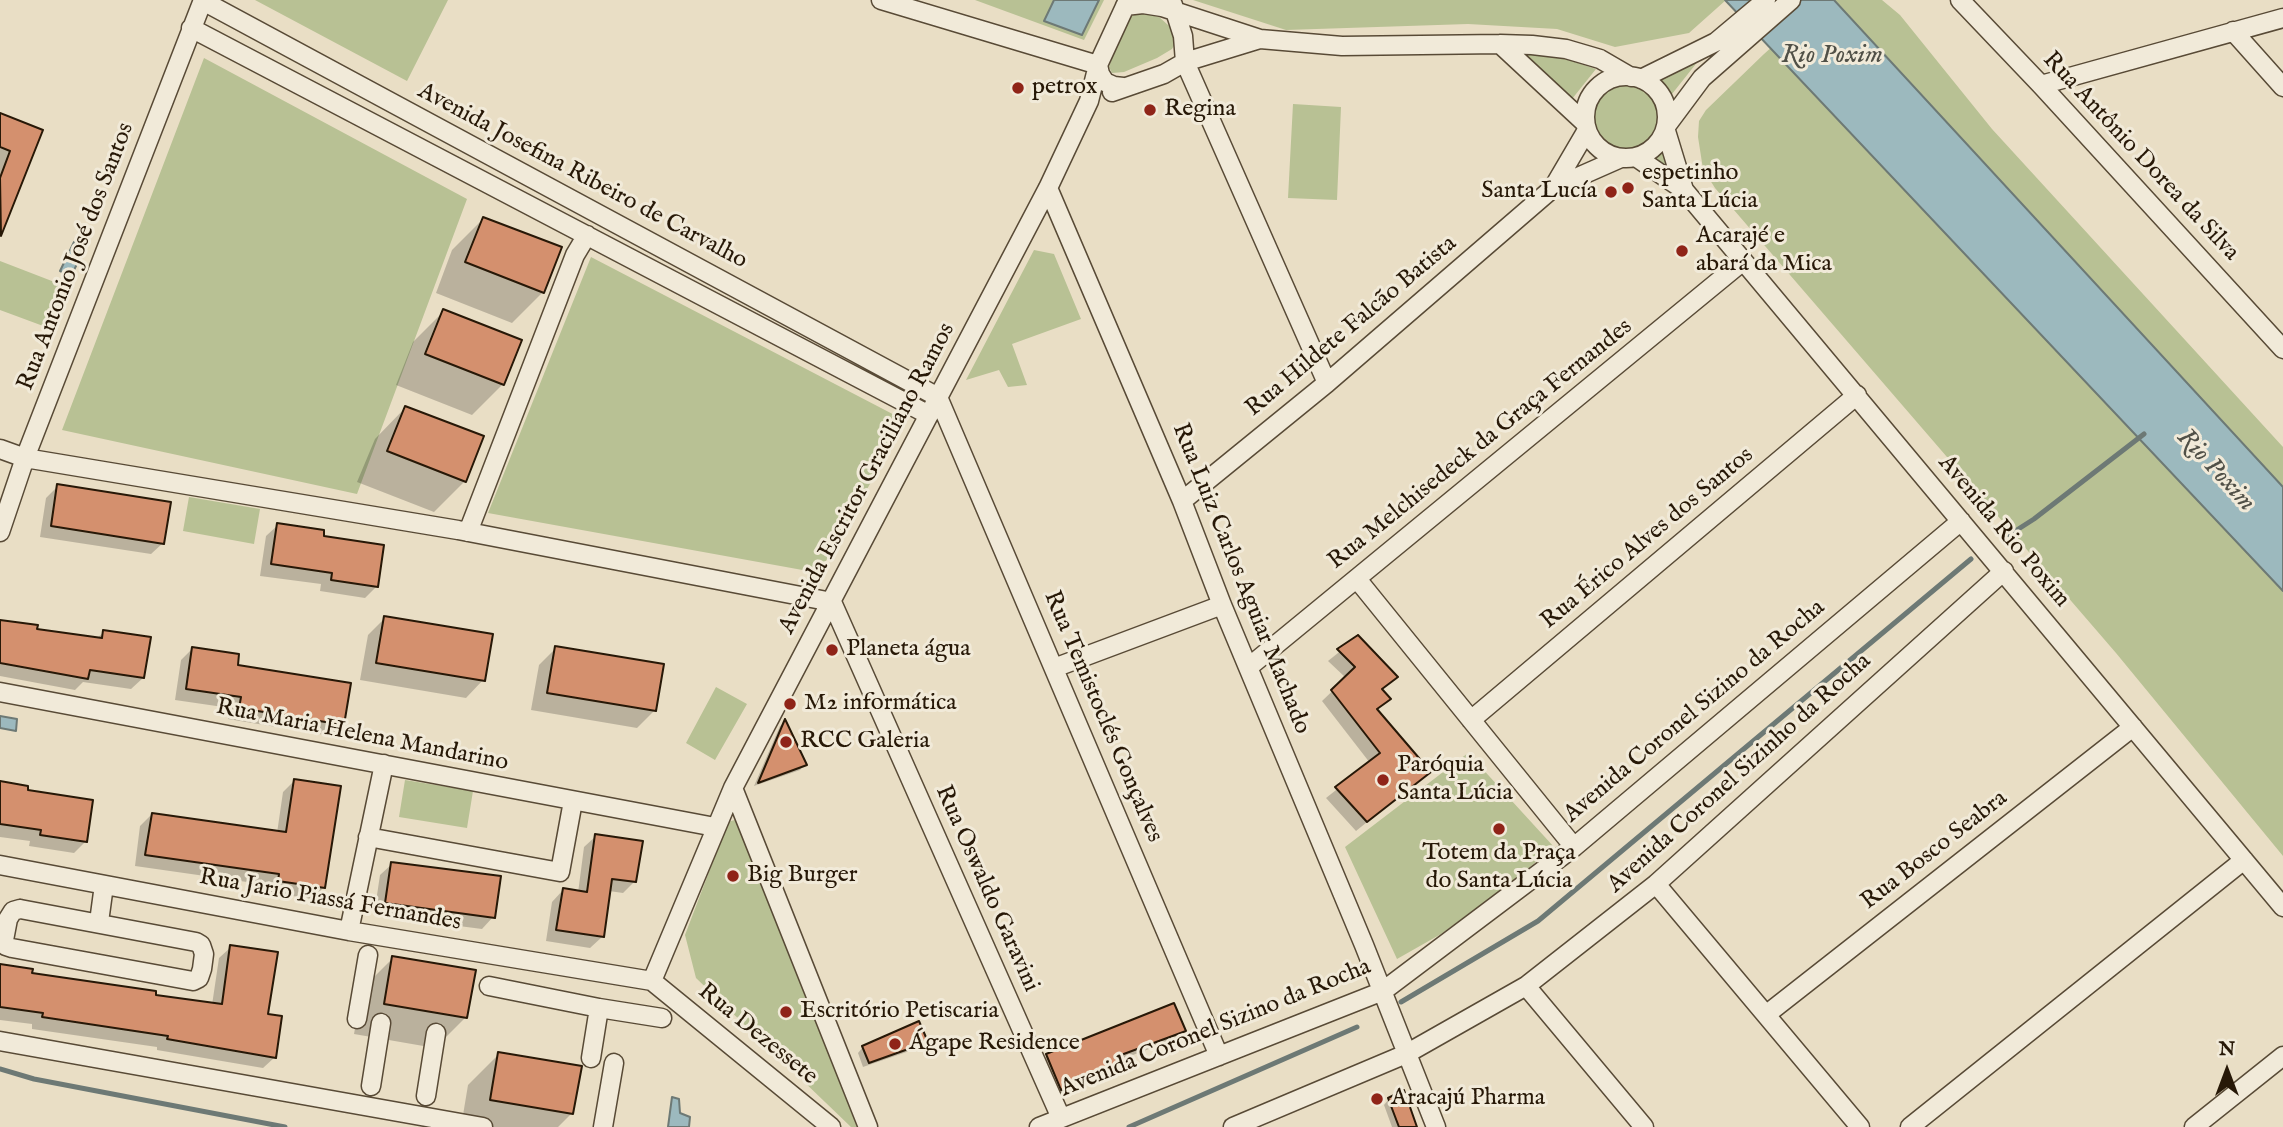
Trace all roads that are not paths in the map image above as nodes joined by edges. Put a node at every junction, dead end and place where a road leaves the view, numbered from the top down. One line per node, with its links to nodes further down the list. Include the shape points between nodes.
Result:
1 (881, 0): 15 (street)
2 (1766, 0): 13 (street)
3 (1791, 0): 13 (street)
4 (1960, 0): 17 (street, Rua Antônio Dorea da Silva)
5 (203, 1): 9 (street, Rua Antonio José dos Santos); 32 (street, Avenida Josefina Ribeiro de Carvalho)
6 (1127, 3): 7 (street); 15 (street, Avenida Escritor Graciliano Ramos)
7 (1173, 5): 11 (street); 14 (street)
8 (2283, 18): 10 (street)
9 (191, 28): 27 (street, Avenida Josefina Ribeiro de Carvalho); 35 (street, Rua Antonio José dos Santos)
10 (2233, 31): 17 (street); 19 (street)
11 (1260, 39): 12 (street, via 1342,46); 14 (street)
12 (1500, 44): 16 (street, via 1566,49); 21 (street)
13 (1721, 48): 16 (street); 22 (street)
14 (1185, 62): 18 (street); 30 (street)
15 (1098, 65): 18 (street, via 1105,82); 20 (street, Avenida Escritor Graciliano Ramos)
16 (1636, 78): 21 (street, via 1619,77 1597,89 1586,111); 22 (street, via 1651,84 1665,102)
17 (2041, 85): 29 (street, Rua Antônio Dorea da Silva)
18 (1123, 87): 20 (street)
19 (2283, 87)
20 (1090, 101): 24 (street, Avenida Escritor Graciliano Ramos)
21 (1586, 126): 23 (street, via 1600,149); 25 (street, Rua Hildete Falcão Batista)
22 (1666, 128): 23 (street, via 1649,152); 26 (street, Avenida Rio Poxim)
23 (1629, 158): 25 (street, Rua Hildete Falcão Batista); 26 (street, Avenida Rio Poxim)
24 (1048, 188): 32 (street, Avenida Escritor Graciliano Ramos); 36 (street, Rua Luiz Carlos Aguiar Machado)
25 (1553, 188): 30 (street, Rua Hildete Falcão Batista)
26 (1684, 190): 28 (street, Avenida Rio Poxim)
27 (587, 235): 33 (street, Avenida Josefina Ribeiro de Carvalho); 38 (street, via 575,255)
28 (1742, 262): 31 (street, Avenida Rio Poxim); 41 (street, Rua Melchisedeck da Graça Fernandes)
29 (2283, 349)
30 (1327, 383): 36 (street, Rua Hildete Falcão Batista)
31 (1857, 395): 37 (street, Avenida Rio Poxim); 47 (street, Rua Érico Alves dos Santos)
32 (937, 397): 33 (street, Avenida Escritor Graciliano Ramos); 45 (street, Rua Temistoclés Gonçalves)
33 (929, 415): 42 (street, Avenida Escritor Graciliano Ramos)
34 (0, 449): 35 (street)
35 (25, 458): 38 (street); 39 (street, Rua Antonio José dos Santos)
36 (1182, 501): 43 (street, Rua Luiz Carlos Aguiar Machado)
37 (1961, 520): 40 (street, Avenida Rio Poxim); 54 (street, Avenida Coronel Sizino da Rocha)
38 (468, 532): 42 (street)
39 (0, 533)
40 (2004, 571): 48 (street, Avenida Rio Poxim); 57 (street, Avenida Coronel Sizinho da Rocha)
41 (1357, 579): 44 (street, Rua Melchisedeck da Graça Fernandes); 47 (street)
42 (832, 602): 50 (street, Avenida Escritor Graciliano Ramos); 81 (street, Rua Oswaldo Garavini)
43 (1222, 605): 44 (street, Rua Luiz Carlos Aguiar Machado); 45 (street)
44 (1250, 666): 66 (street, Rua Luiz Carlos Aguiar Machado)
45 (1054, 668): 75 (street, Rua Temistoclés Gonçalves)
46 (0, 692): 49 (street, Rua Maria Helena Mandarino)
47 (1471, 720): 54 (street)
48 (2133, 727): 55 (street, Avenida Rio Poxim); 68 (street, Rua Bosco Seabra)
49 (383, 770): 51 (street, Rua Maria Helena Mandarino); 53 (street)
50 (733, 788): 52 (street, Avenida Escritor Graciliano Ramos); 85 (street)
51 (572, 808): 52 (street, Rua Maria Helena Mandarino); 53 (street, via 560,872)
52 (715, 827): 63 (street, Avenida Escritor Graciliano Ramos)
53 (368, 837): 61 (street)
54 (1574, 847): 66 (street, Avenida Coronel Sizino da Rocha)
55 (2244, 860): 59 (street, Avenida Rio Poxim); 91 (street)
56 (0, 865): 58 (street, Rua Jario Piassá Fernandes)
57 (1656, 884): 65 (street, Avenida Coronel Sizinho da Rocha); 68 (street)
58 (104, 885): 60 (street); 61 (street, Rua Jario Piassá Fernandes)
59 (2283, 907)
60 (99, 922): 60 (street, via 20,909 8,919 4,940 12,948 193,981 199,978 204,954 197,942)
61 (349, 931): 63 (street, Rua Jario Piassá Fernandes)
62 (368, 955): 70 (street)
63 (652, 981): 84 (street, Rua Dezessete)
64 (489, 986): 67 (street)
65 (1526, 986): 74 (street, Avenida Coronel Sizinho da Rocha); 89 (street)
66 (1383, 991): 74 (street, Rua Luiz Carlos Aguiar Machado); 75 (street, Avenida Coronel Sizino da Rocha)
67 (599, 1008): 69 (street); 77 (street)
68 (1767, 1014): 90 (street)
69 (662, 1018)
70 (357, 1019)
71 (381, 1023): 79 (street)
72 (436, 1033): 80 (street)
73 (0, 1041): 82 (street)
74 (1406, 1054): 87 (street, Avenida Coronel Sizinho da Rocha); 88 (street, Rua Luiz Carlos Aguiar Machado)
75 (1219, 1056): 81 (street, Avenida Coronel Sizino da Rocha)
76 (2283, 1056): 92 (street)
77 (591, 1058)
78 (614, 1063): 83 (street)
79 (371, 1086)
80 (426, 1096)
81 (1061, 1118): 86 (street, Avenida Coronel Sizino da Rocha)
82 (483, 1127)
83 (603, 1127)
84 (831, 1127)
85 (868, 1127)
86 (1039, 1127)
87 (1233, 1127)
88 (1436, 1127)
89 (1644, 1127)
90 (1860, 1127)
91 (1910, 1127)
92 (2193, 1127)

